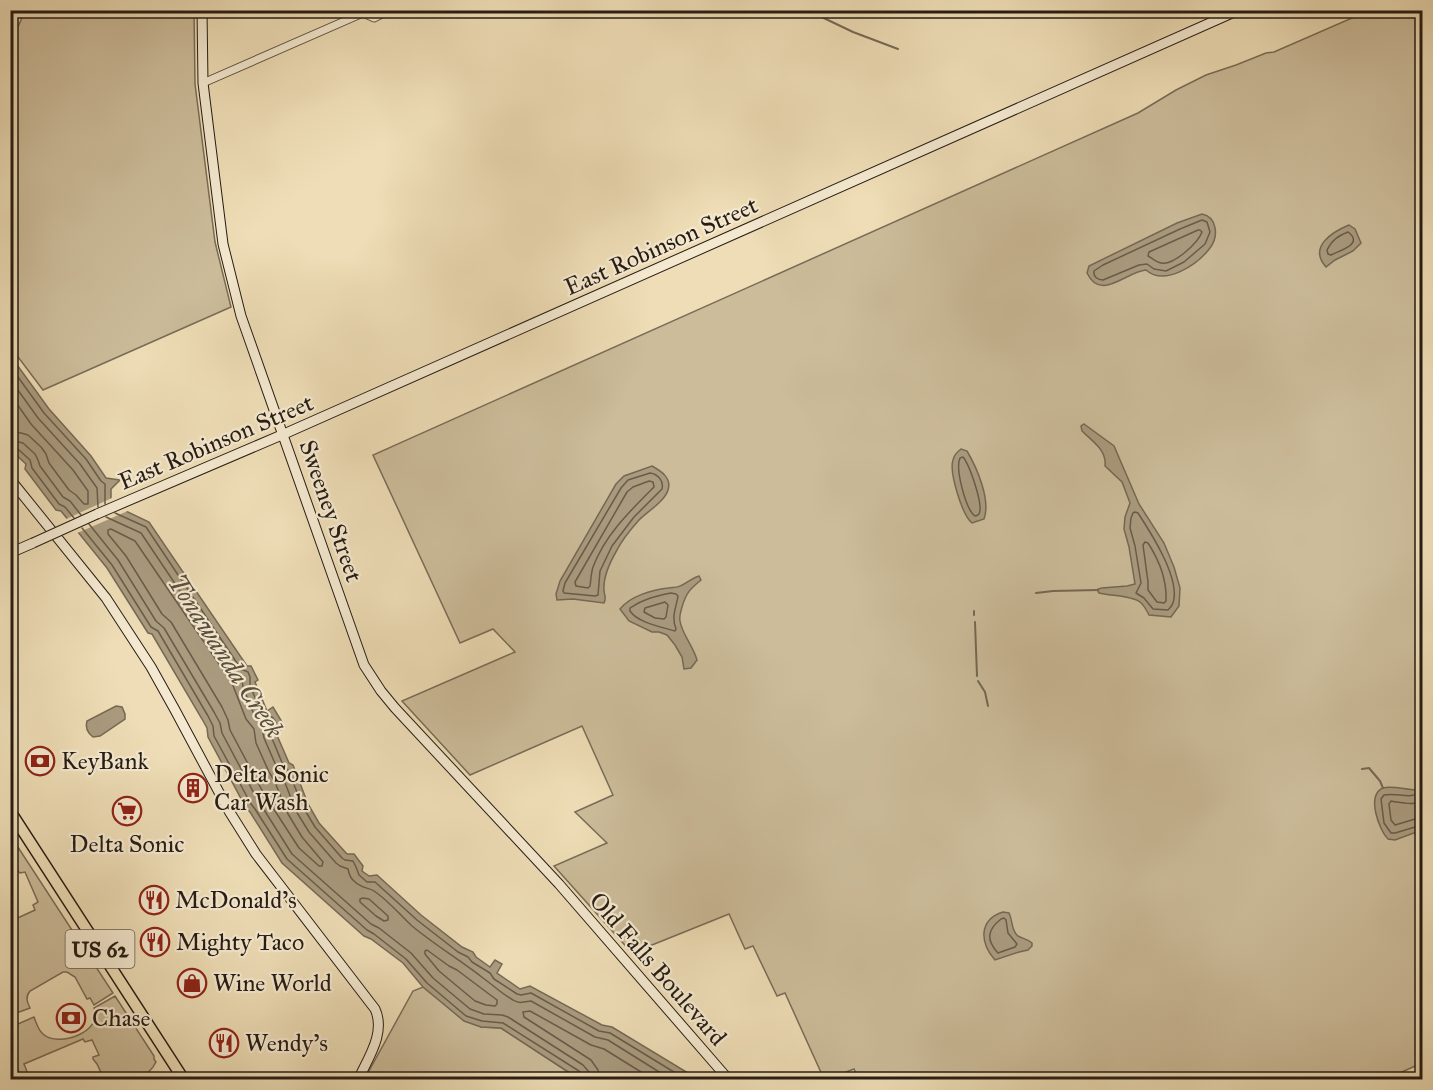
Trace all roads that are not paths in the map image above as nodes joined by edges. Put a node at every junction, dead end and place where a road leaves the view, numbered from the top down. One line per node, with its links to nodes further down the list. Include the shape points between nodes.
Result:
1 (202, 10): 5 (street, Sweeney Street)
2 (385, 10): 4 (street, via 374,18)
3 (1239, 10): 6 (street, East Robinson Street)
4 (363, 12): 5 (street)
5 (203, 83): 6 (street, Sweeney Street, via 223,244 242,315)
6 (284, 434): 8 (street, East Robinson Street, bridge); 10 (street, Sweeney Street, via 364,665 395,708)
7 (10, 478): 13 (street, via 106,598 156,676 256,854 373,1005 378,1033)
8 (10, 553)
9 (10, 811): 12 (main road, US 62)
10 (559, 885): 14 (street, Old Falls Boulevard)
11 (1422, 1076): 15 (street)
12 (184, 1080)
13 (357, 1080)
14 (729, 1080)
15 (1415, 1080)

